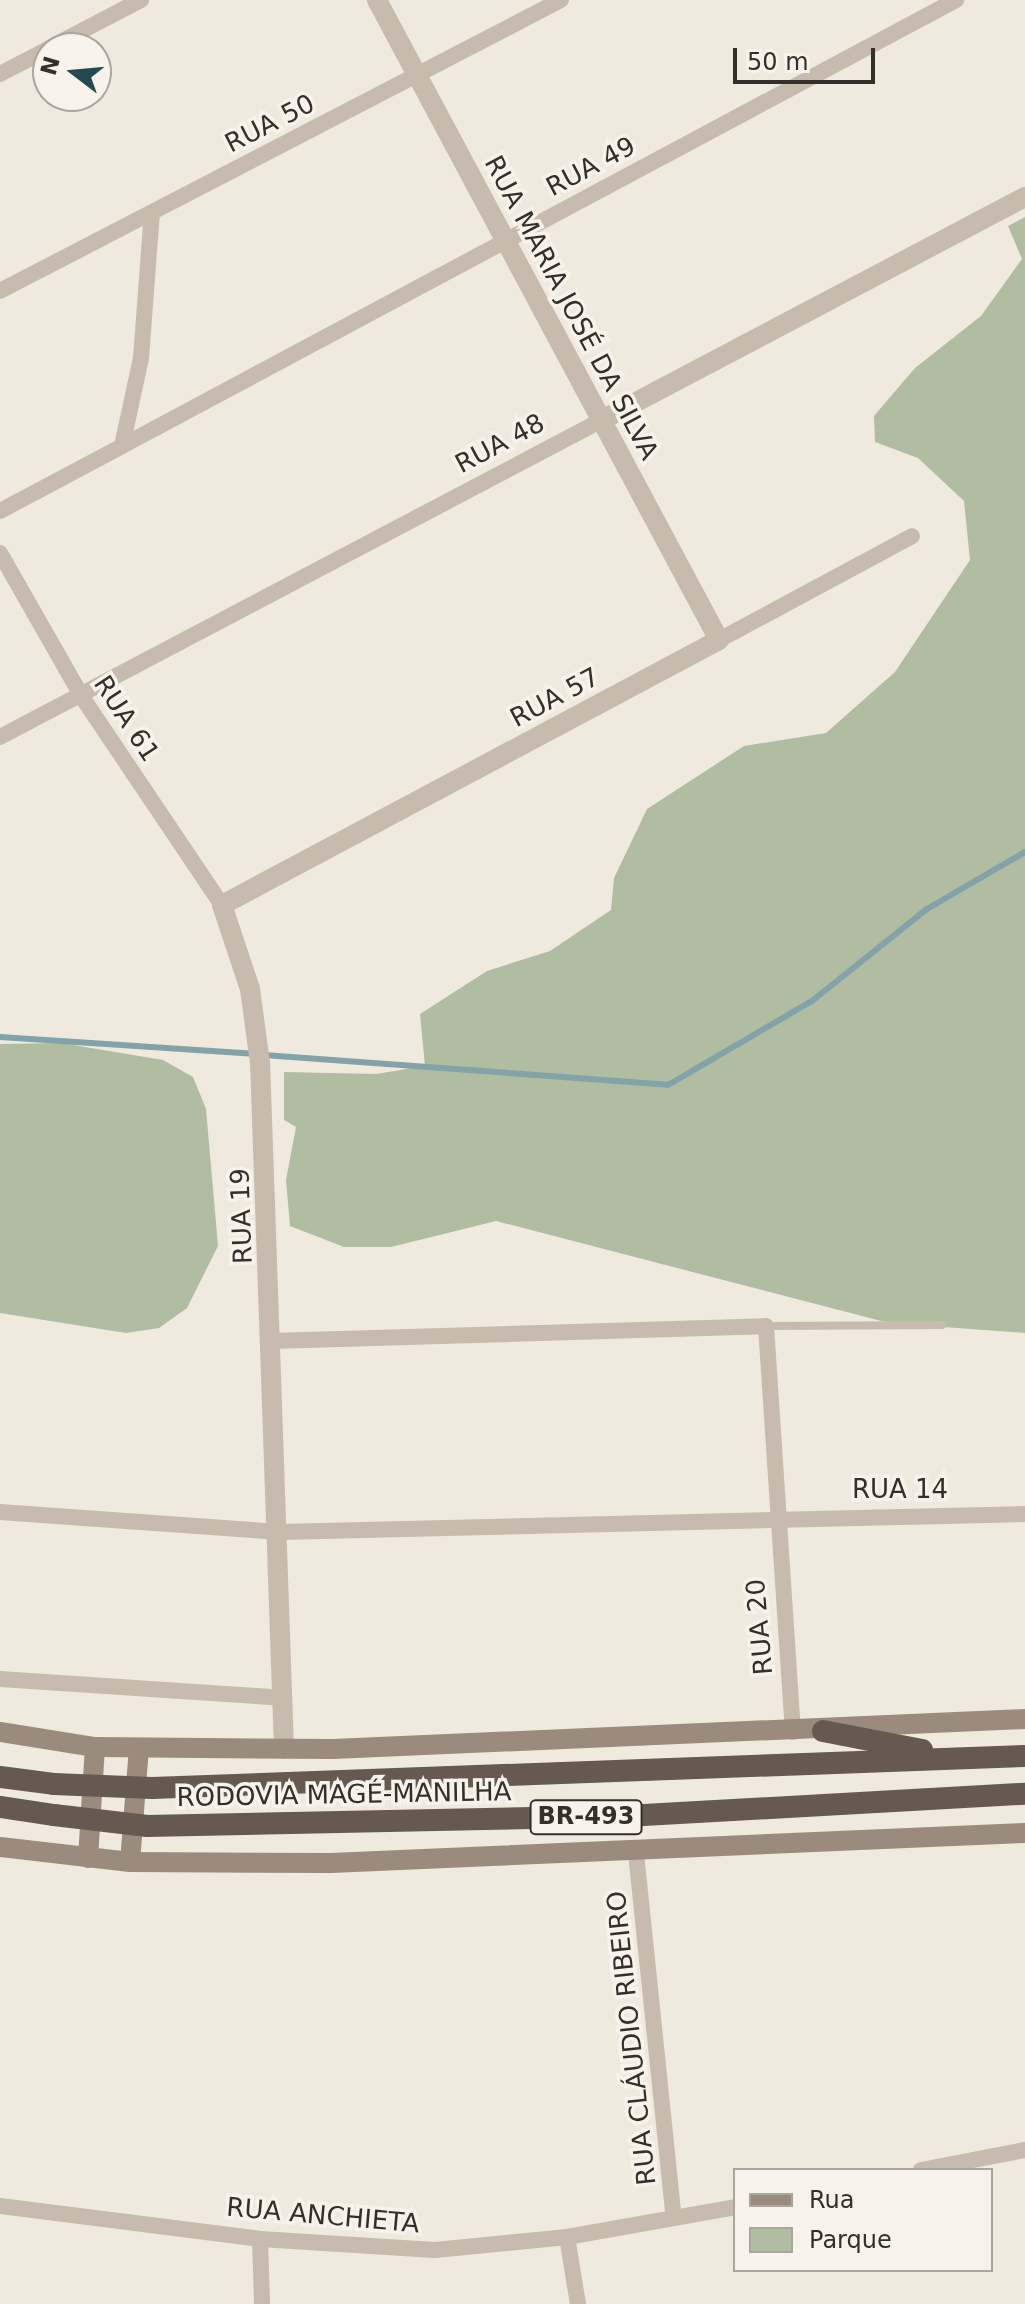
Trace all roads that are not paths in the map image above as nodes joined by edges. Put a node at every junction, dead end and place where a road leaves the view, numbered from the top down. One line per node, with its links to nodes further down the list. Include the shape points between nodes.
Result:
1 (141, 0): 5 (street)
2 (377, 0): 8 (street, RUA MARIA JOSÉ DA SILVA)
3 (561, 0): 8 (street, RUA 50)
4 (956, 0): 11 (street, RUA 49)
5 (80, 32)
6 (32, 57): 7 (street)
7 (0, 74)
8 (417, 75): 10 (street, RUA 50); 11 (street, RUA MARIA JOSÉ DA SILVA)
9 (1025, 197): 13 (street, RUA 48)
10 (152, 212): 12 (street, RUA 50); 14 (street, via 141,358)
11 (505, 239): 13 (street, RUA MARIA JOSÉ DA SILVA); 14 (street, RUA 49)
12 (0, 291)
13 (602, 420): 18 (street, RUA MARIA JOSÉ DA SILVA); 19 (street, RUA 48)
14 (122, 446): 15 (street)
15 (0, 511)
16 (912, 536): 18 (street, RUA 57)
17 (0, 553): 19 (street, RUA 61)
18 (719, 640): 21 (street, RUA 57)
19 (82, 697): 20 (street, RUA 48); 21 (street, RUA 61)
20 (0, 737)
21 (222, 905): 24 (street, RUA 19, via 250,989 260,1063)
22 (942, 1325): 23 (lane)
23 (766, 1326): 24 (street); 27 (street, RUA 20)
24 (271, 1341): 28 (street, RUA 19)
25 (0, 1512): 28 (street)
26 (1025, 1514): 27 (street, RUA 14)
27 (775, 1519): 28 (street); 34 (street, RUA 20)
28 (279, 1532): 30 (street, RUA 19)
29 (0, 1679): 30 (street)
30 (283, 1698): 37 (street, RUA 19)
31 (1025, 1719): 32 (main road)
32 (823, 1731): 34 (main road); 39 (highway)
33 (0, 1732): 35 (main road)
34 (793, 1732): 37 (main road)
35 (95, 1747): 36 (main road); 46 (main road)
36 (139, 1748): 37 (main road); 47 (main road)
37 (284, 1749)
38 (1025, 1756): 39 (highway, RODOVIA MAGÉ-MANILHA / BR-493)
39 (966, 1758): 40 (highway, RODOVIA MAGÉ-MANILHA / BR-493, bridge, via 152,1788)
40 (0, 1777)
41 (1025, 1794): 42 (highway, RODOVIA MAGÉ-MANILHA / BR-493, bridge, via 554,1819 147,1826)
42 (0, 1807)
43 (1025, 1833): 45 (main road, BR-493)
44 (0, 1847): 46 (main road, BR-493)
45 (636, 1853): 47 (main road, BR-493); 52 (street, RUA CLÁUDIO RIBEIRO)
46 (88, 1858): 47 (main road, BR-493)
47 (130, 1862)
48 (1025, 2150): 49 (street)
49 (931, 2168)
50 (0, 2206): 54 (street, RUA ANCHIETA)
51 (733, 2207): 52 (street, RUA ANCHIETA)
52 (674, 2218): 53 (street, RUA ANCHIETA)
53 (567, 2237): 54 (street, RUA ANCHIETA, via 435,2250); 56 (street)
54 (260, 2239): 55 (street)
55 (262, 2304)
56 (578, 2304)

